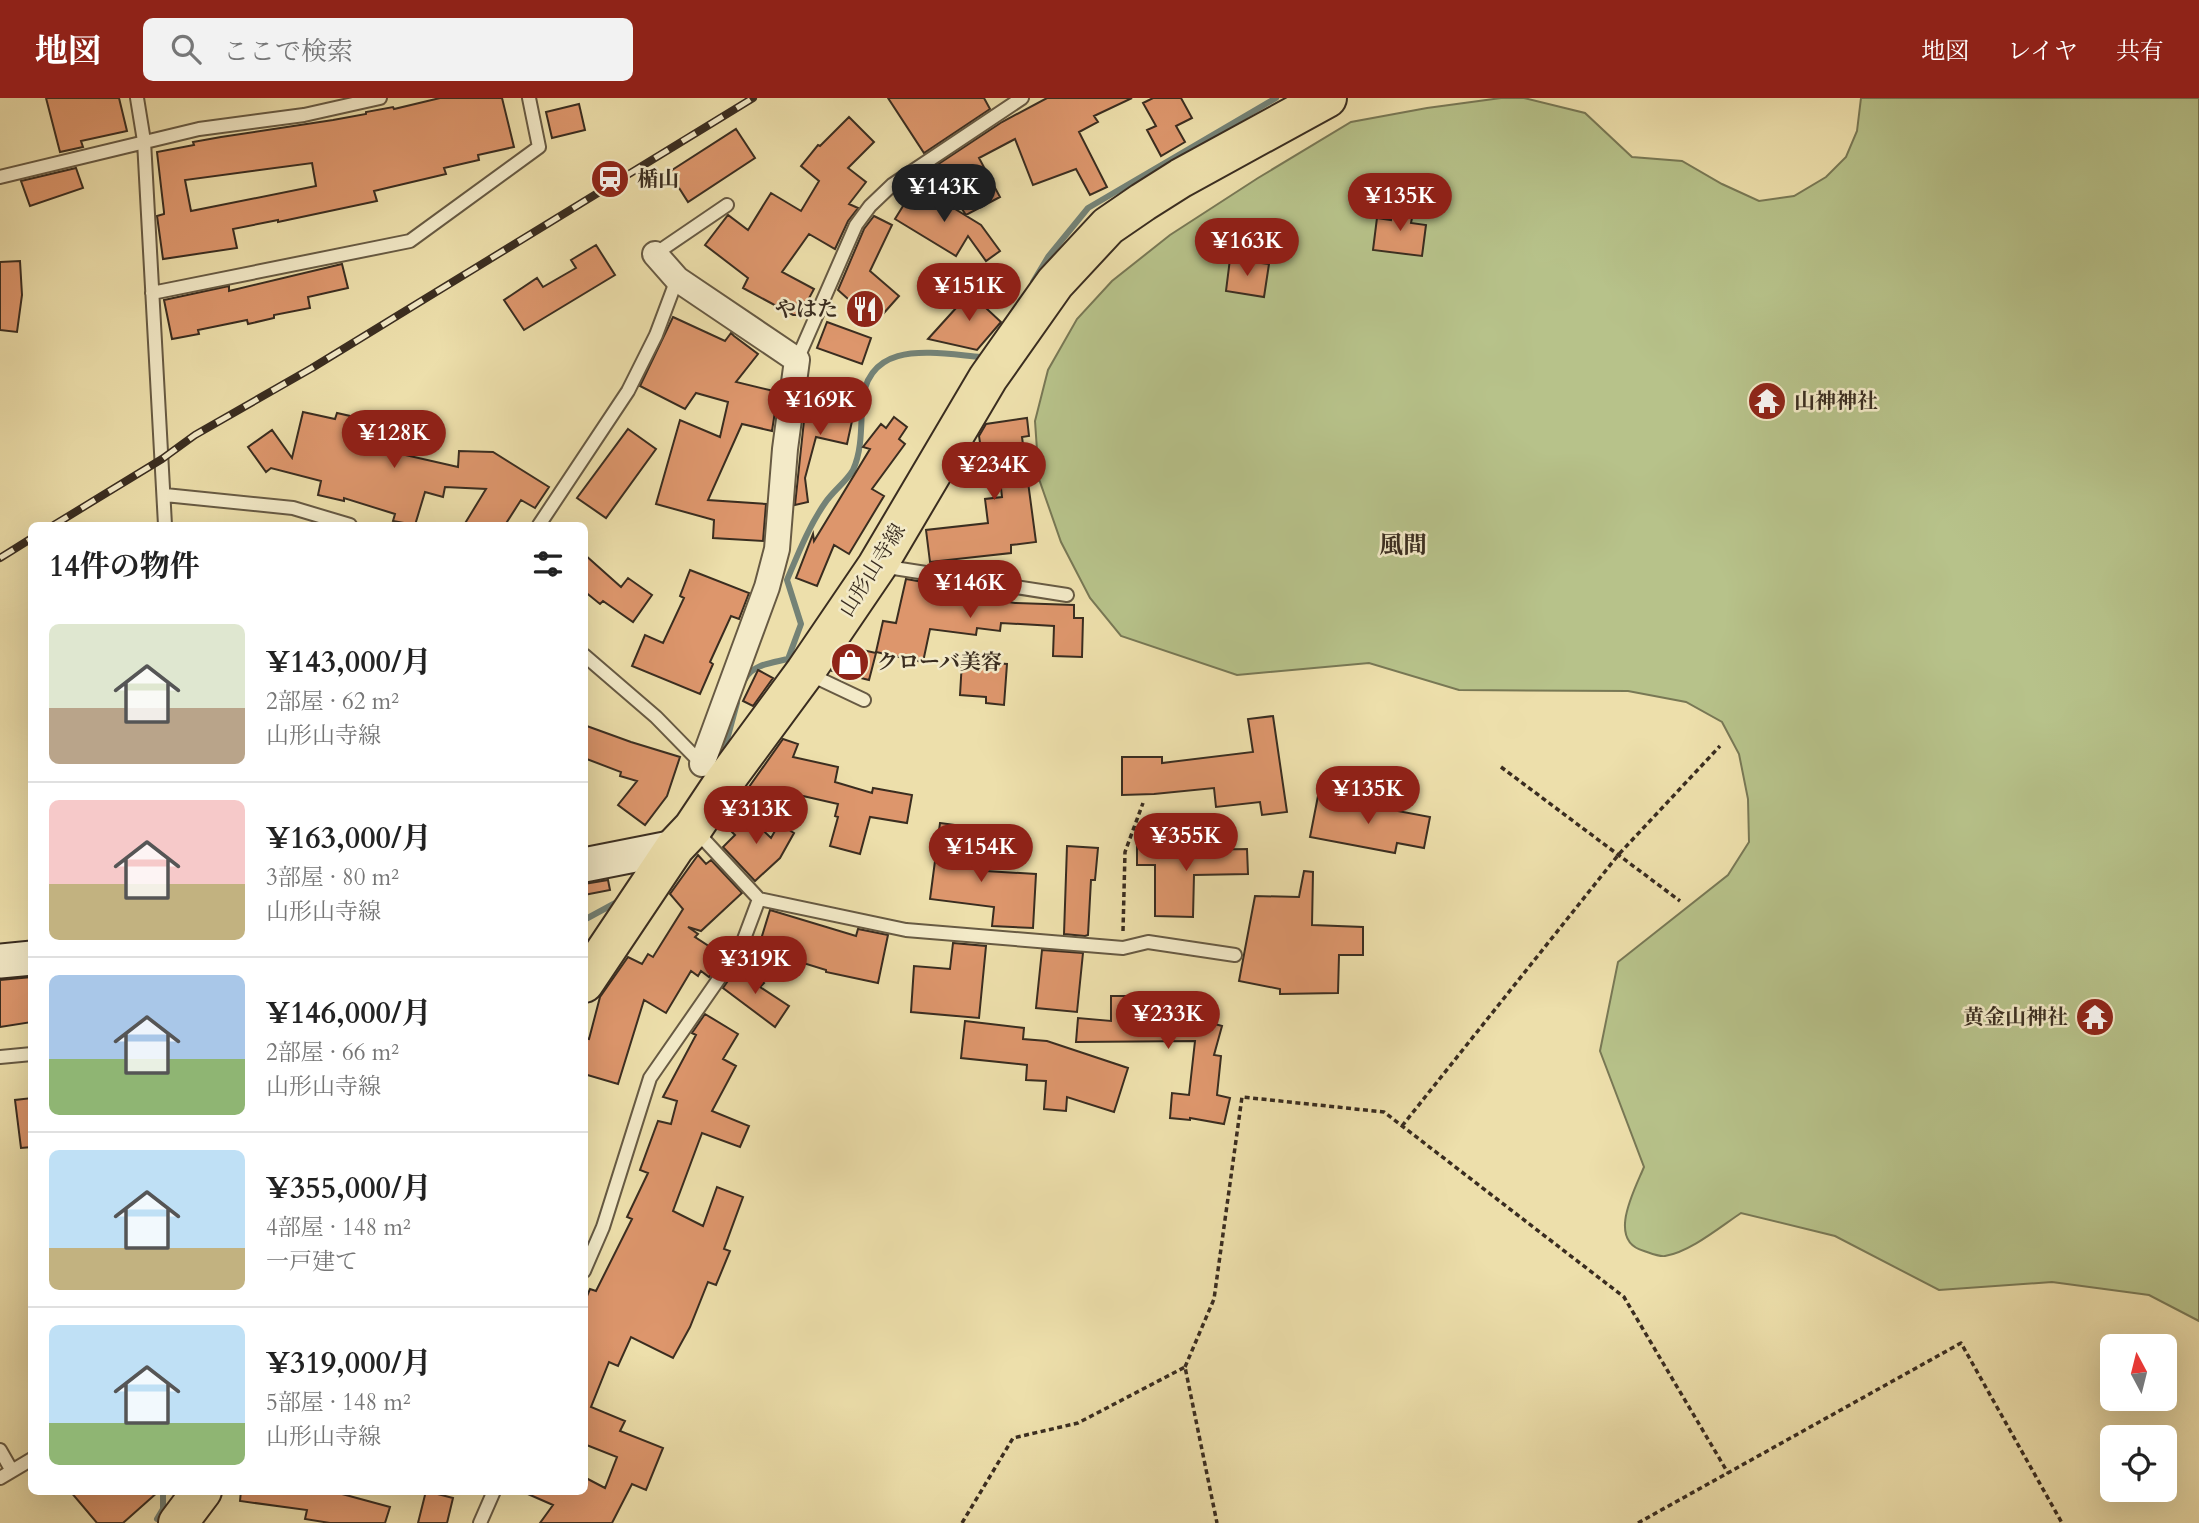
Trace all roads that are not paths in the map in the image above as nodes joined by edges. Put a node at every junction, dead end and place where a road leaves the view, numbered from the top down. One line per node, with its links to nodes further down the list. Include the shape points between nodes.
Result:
1 (137, 98): 6 (lane)
2 (380, 98): 6 (lane)
3 (529, 98): 11 (lane, via 539,147 410,241)
4 (1022, 98): 12 (lane, via 913,169 870,206 856,225)
5 (1327, 98): 17 (main road, 山形山寺線, via 1181,178 1108,226 1080,255 988,378)
6 (144, 141): 7 (lane); 11 (lane)
7 (0, 177)
8 (727, 205): 9 (lane)
9 (655, 254): 10 (street)
10 (677, 279): 12 (street); 16 (lane, via 628,391)
11 (152, 293): 13 (lane)
12 (797, 360): 22 (street, via 777,549)
13 (165, 495): 14 (lane); 15 (lane, via 293,508)
14 (165, 522)
15 (341, 522)
16 (542, 522)
17 (877, 566): 18 (lane); 20 (main road, 山形山寺線)
18 (1067, 595)
19 (588, 658): 22 (lane, via 656,717)
20 (805, 672): 21 (lane); 22 (main road, 山形山寺線)
21 (864, 700)
22 (712, 775): 23 (main road, 山形山寺線)
23 (684, 838): 24 (main road); 25 (lane); 29 (main road, 山形山寺線)
24 (588, 864)
25 (759, 899): 26 (lane, via 906,930 1123,947 1148,942); 32 (lane, via 741,947 650,1078)
26 (1235, 955)
27 (28, 958): 28 (main road)
28 (0, 961)
29 (588, 977)
30 (28, 1054): 31 (lane)
31 (0, 1057)
32 (588, 1262)
33 (0, 1450): 35 (lane)
34 (28, 1461): 35 (lane)
35 (12, 1471): 36 (lane)
36 (0, 1478)
37 (199, 1495): 39 (main road)
38 (492, 1495): 40 (lane)
39 (178, 1523)
40 (481, 1523)

